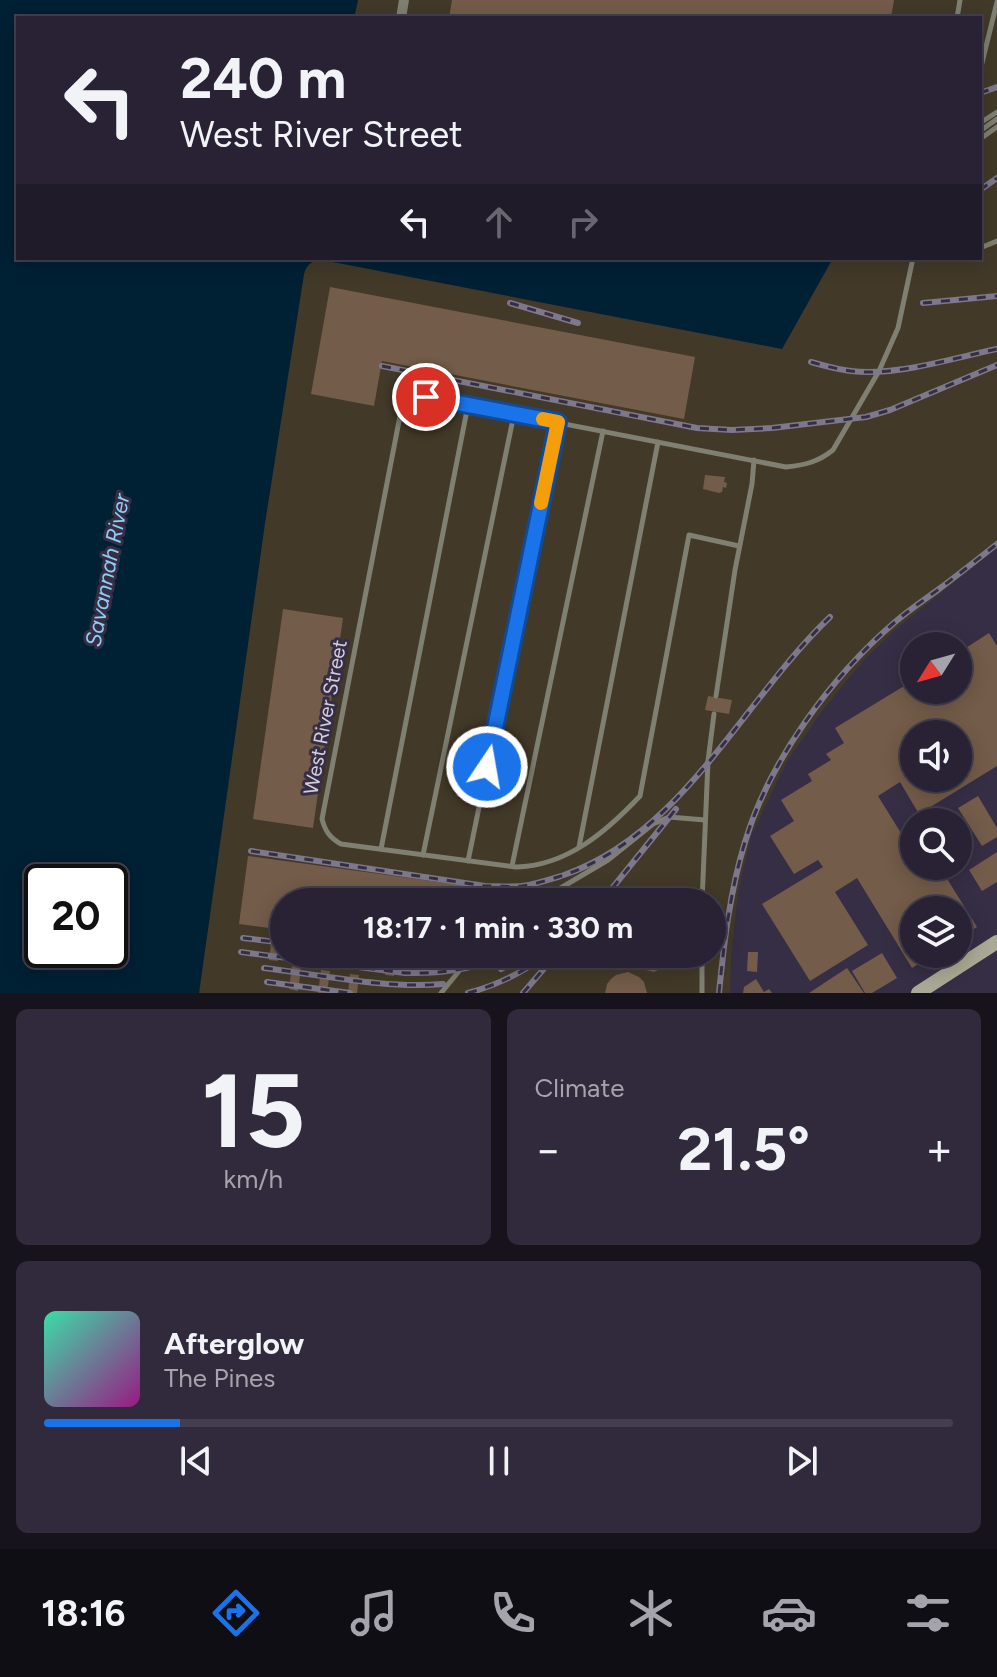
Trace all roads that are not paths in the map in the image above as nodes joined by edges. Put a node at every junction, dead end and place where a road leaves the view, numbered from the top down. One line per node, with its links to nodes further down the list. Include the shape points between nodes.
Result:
1 (997, 2): 2 (lane)
2 (982, 63)
3 (914, 260): 9 (lane, West River Street, via 898,328 833,450 807,465)
4 (468, 405): 5 (lane, West River Street); 15 (lane); 15 (lane, West River Street, via 426,397 405,407 382,507 322,819 341,844)
5 (514, 414): 6 (lane, West River Street); 16 (lane)
6 (558, 422): 7 (lane, West River Street); 17 (lane)
7 (603, 431): 8 (lane, West River Street); 18 (lane)
8 (658, 442): 9 (lane, West River Street); 14 (lane)
9 (754, 460): 10 (lane)
10 (739, 546): 11 (lane); 14 (lane, West River Street, via 689,535 640,796 615,823)
11 (716, 696)
12 (714, 714): 13 (lane)
13 (705, 820): 19 (lane, via 669,817 653,824); 20 (lane)
14 (579, 847): 18 (lane, West River Street, via 545,864)
15 (381, 849): 16 (lane, West River Street)
16 (423, 855): 17 (lane, West River Street)
17 (468, 861): 18 (lane, West River Street)
18 (512, 866)
19 (561, 888)
20 (703, 888)
21 (997, 942): 26 (street)
22 (462, 968): 24 (lane)
23 (702, 968): 25 (lane)
24 (441, 993)
25 (702, 993)
26 (918, 993)

